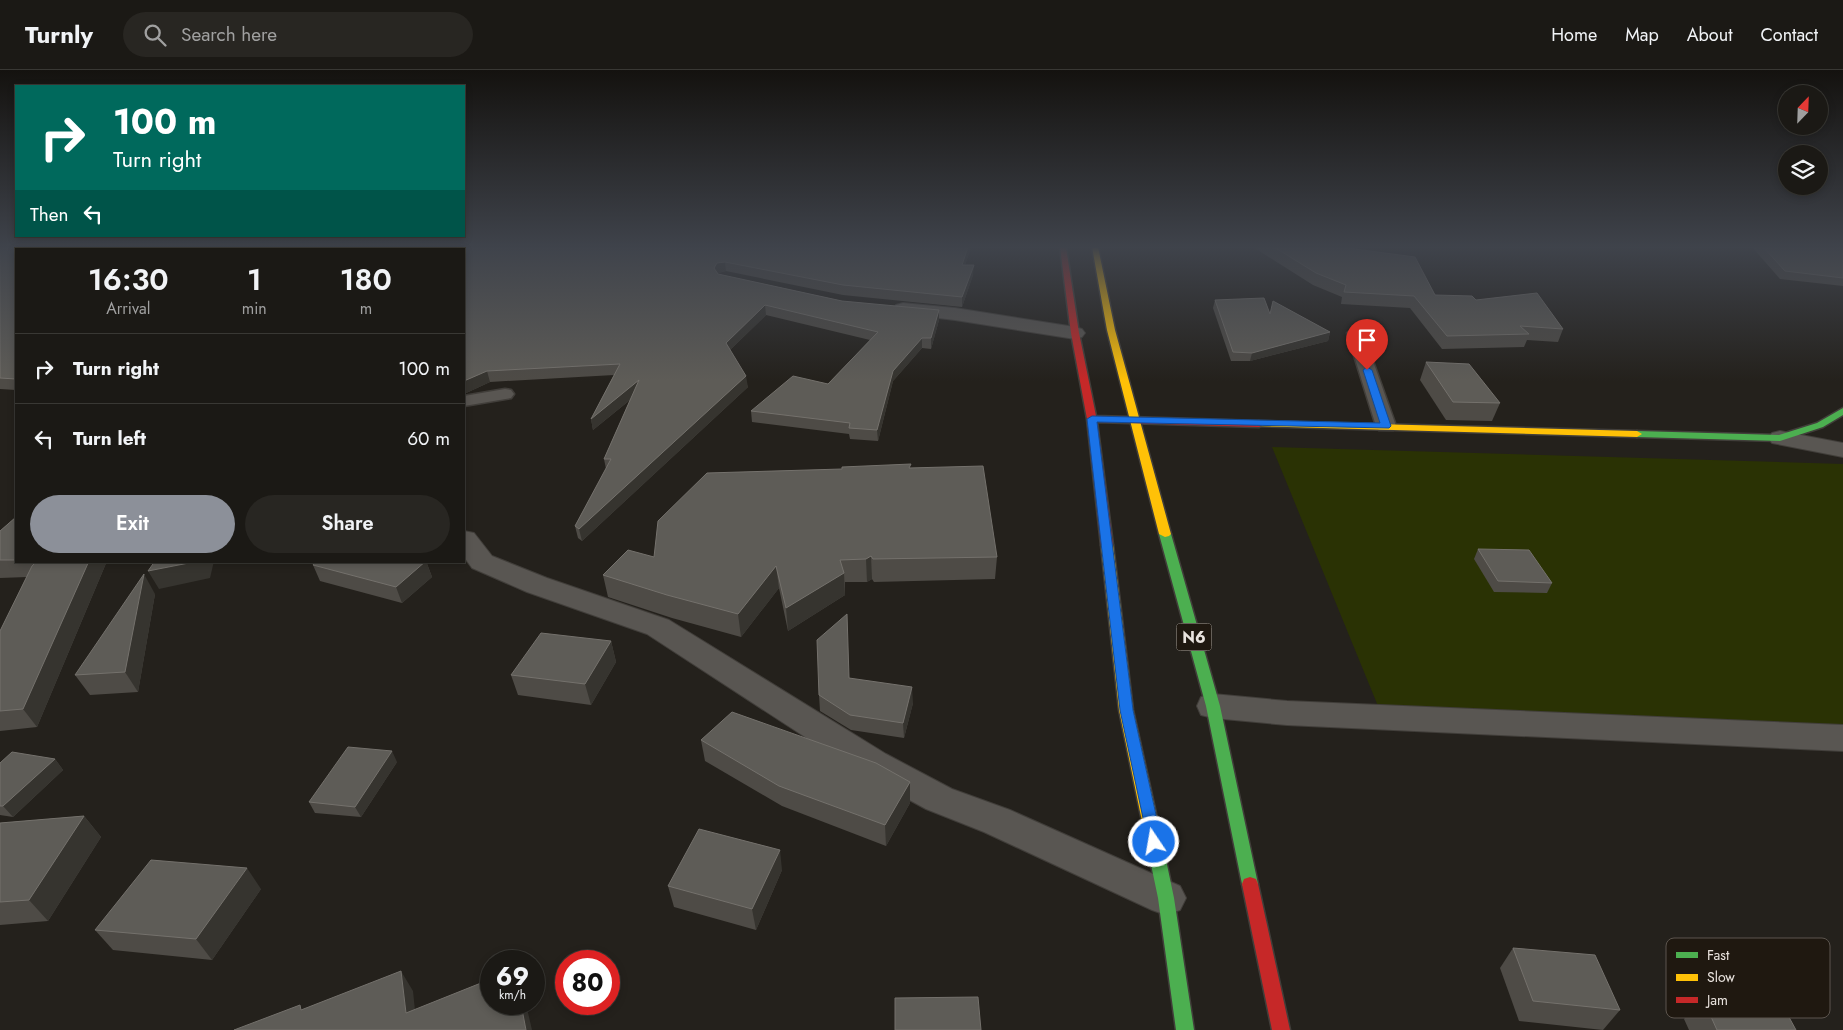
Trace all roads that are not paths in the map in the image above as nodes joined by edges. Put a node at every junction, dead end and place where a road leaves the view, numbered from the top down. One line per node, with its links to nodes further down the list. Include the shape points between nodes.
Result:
1 (1069, 292): 4 (main road)
2 (1104, 292): 10 (main road, N6)
3 (889, 308): 4 (street, via 955,314)
4 (1074, 333): 9 (main road)
5 (1355, 333): 11 (lane)
6 (505, 394): 7 (lane)
7 (465, 401)
8 (1843, 411): 12 (main road, via 1820,425)
9 (1092, 419): 10 (main road); 17 (main road, via 1126,710)
10 (1134, 420): 11 (main road); 15 (main road, N6)
11 (1386, 426): 12 (main road)
12 (1780, 438): 13 (street)
13 (1843, 450)
14 (465, 540): 17 (street, via 482,562 537,585 658,627 874,764 939,799 997,821)
15 (1213, 706): 16 (street, via 1287,713); 19 (main road, N6)
16 (1843, 738)
17 (1166, 898): 18 (main road)
18 (1185, 1030)
19 (1281, 1030)

